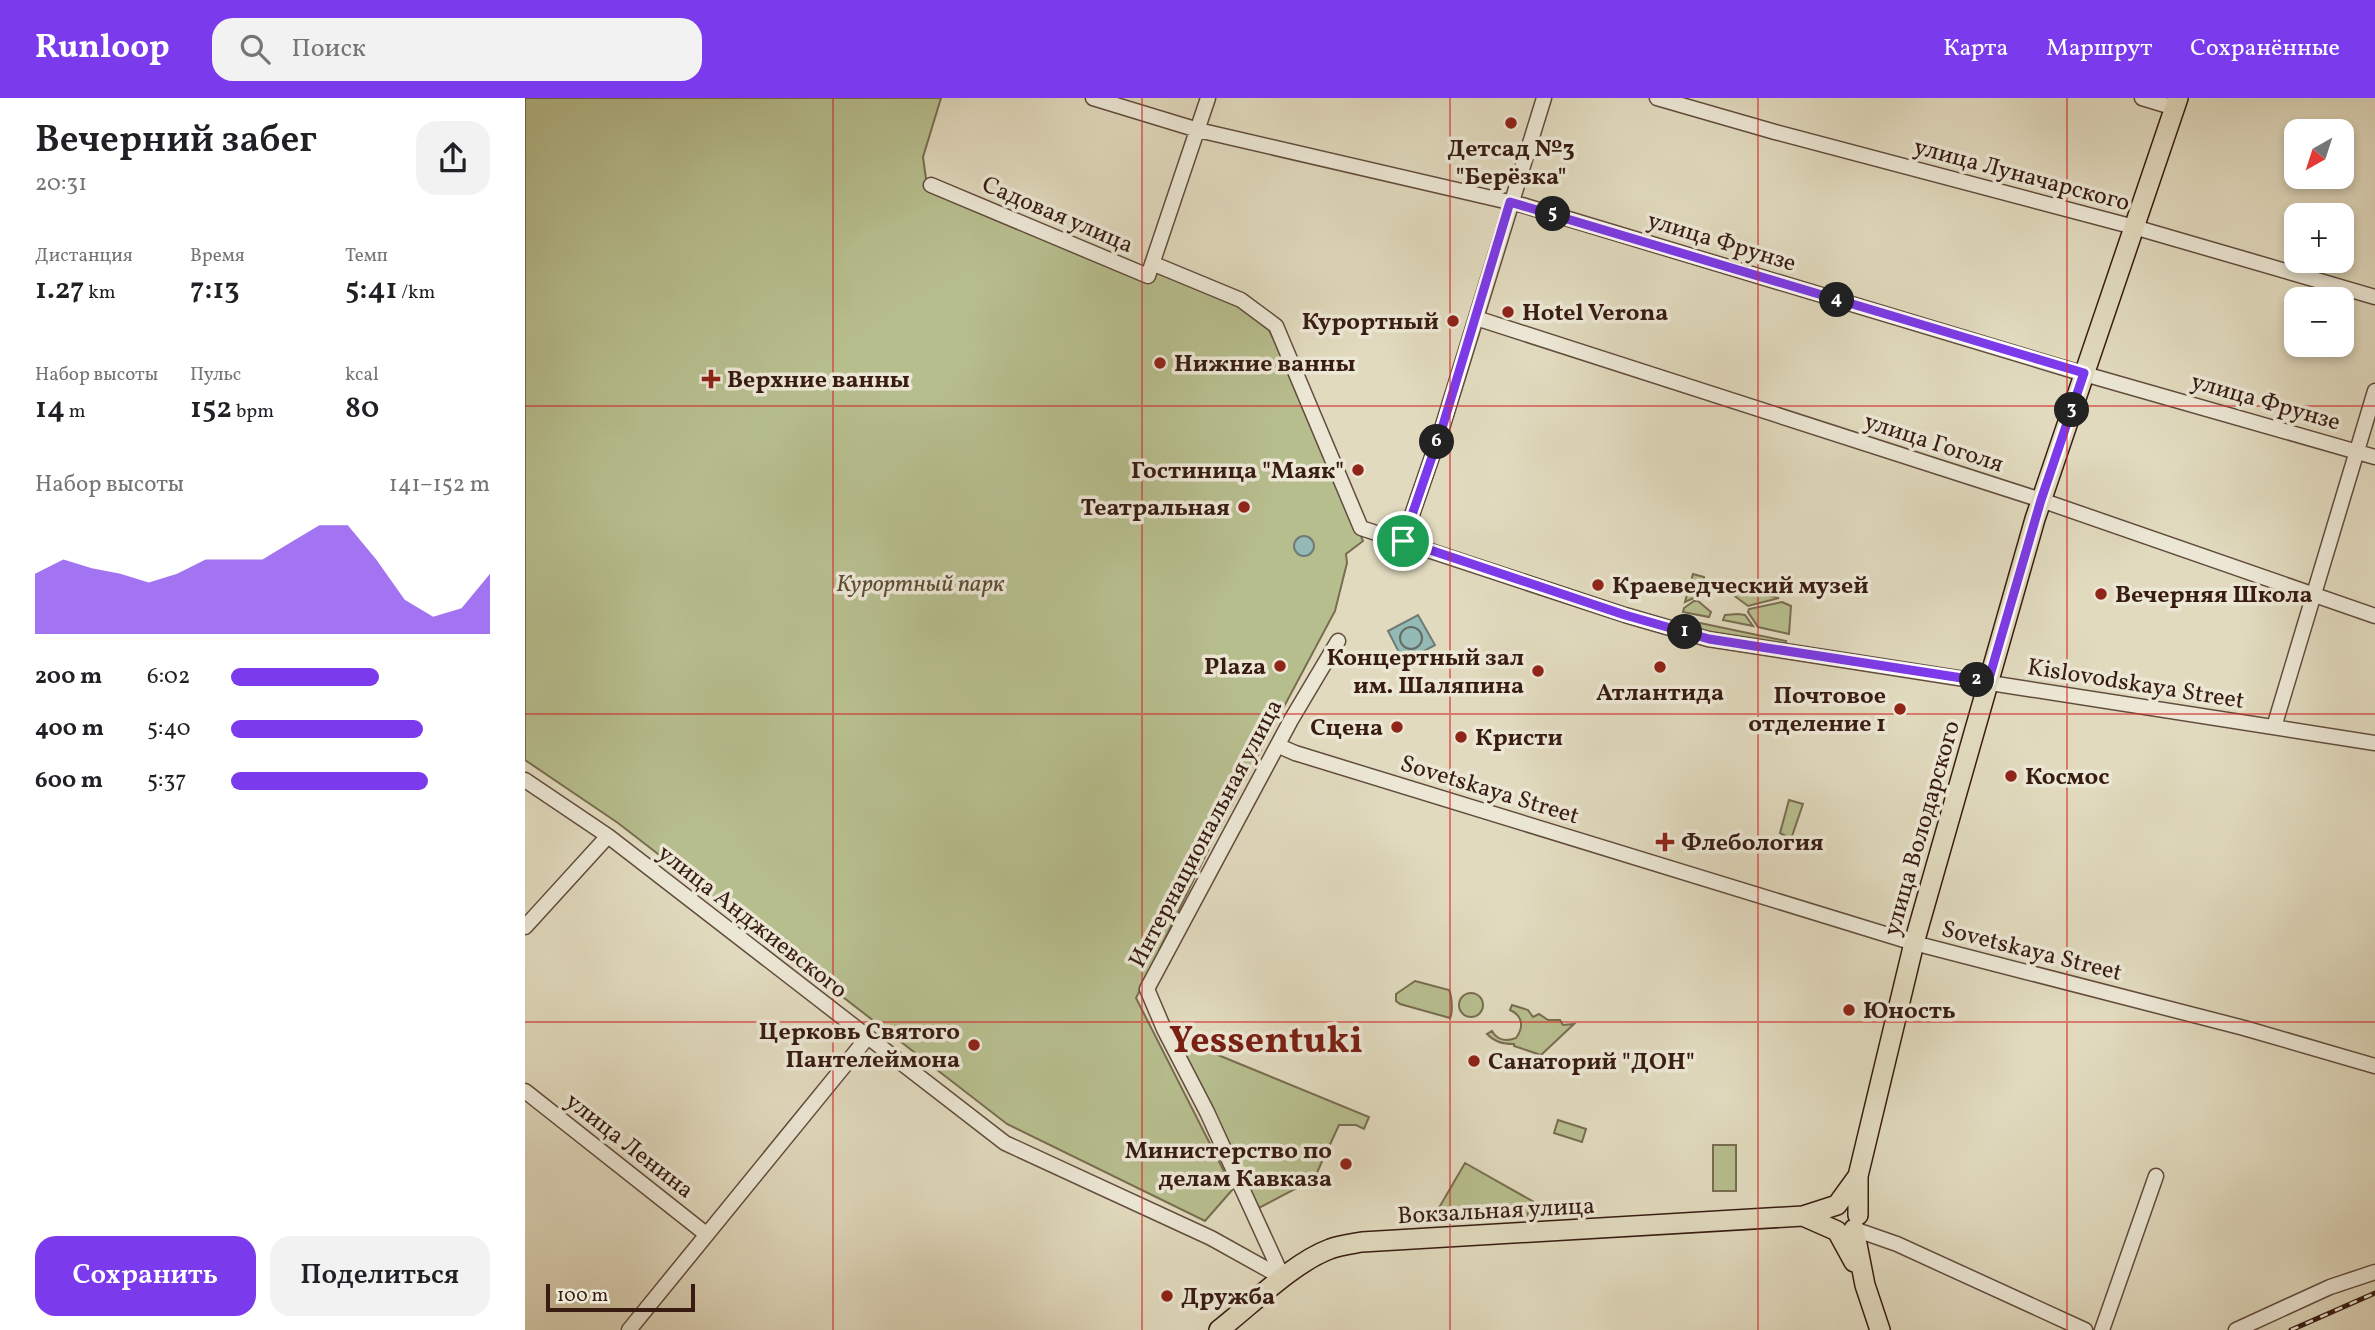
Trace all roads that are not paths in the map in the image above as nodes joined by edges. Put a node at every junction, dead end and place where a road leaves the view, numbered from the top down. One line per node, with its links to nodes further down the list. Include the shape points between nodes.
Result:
1 (1093, 98): 7 (street, улица Фрунзе)
2 (1208, 98): 7 (street, Садовая улица)
3 (1543, 98): 9 (street)
4 (1657, 98): 10 (street, улица Луначарского)
5 (2142, 98): 6 (street)
6 (2177, 103): 10 (main road, улица Володарского)
7 (1198, 130): 9 (street, улица Фрунзе); 11 (street, Садовая улица)
8 (931, 185): 11 (street, Садовая улица, via 1148,276)
9 (1510, 202): 13 (street); 14 (street, улица Фрунзе)
10 (2134, 227): 12 (street, улица Луначарского); 14 (main road, улица Володарского)
11 (1154, 264): 19 (street, Kislovodskaya Street, via 1241,300 1276,326 1361,528)
12 (2375, 297)
13 (1476, 318): 18 (street, улица Гоголя); 19 (street)
14 (2084, 373): 16 (street, улица Фрунзе); 18 (main road, улица Володарского)
15 (2375, 391): 16 (street)
16 (2358, 451): 17 (street, улица Фрунзе); 20 (street)
17 (2375, 457)
18 (2041, 500): 20 (street, улица Гоголя); 23 (main road, улица Володарского)
19 (1403, 541): 23 (street, Kislovodskaya Street, via 1709,639)
20 (2314, 595): 21 (street, улица Гоголя); 24 (street)
21 (2375, 616)
22 (1338, 641): 26 (street, Интернациональная улица)
23 (1988, 682): 24 (street, Kislovodskaya Street); 30 (main road, улица Володарского)
24 (2274, 727): 25 (street, Kislovodskaya Street)
25 (2375, 743)
26 (1279, 746): 30 (street, Sovetskaya Street); 41 (street, Интернациональная улица, via 1147,989)
27 (525, 780): 28 (street, улица Анджиевского)
28 (608, 836): 29 (street); 31 (street, улица Анджиевского)
29 (525, 927)
30 (1914, 943): 32 (street, Sovetskaya Street); 34 (main road, улица Володарского)
31 (867, 1038): 39 (street); 41 (street, улица Анджиевского, via 1005,1143 1211,1238)
32 (2375, 1066)
33 (525, 1091): 39 (street, улица Ленина)
34 (1858, 1176): 36 (main road); 38 (main road)
35 (2156, 1176): 46 (street)
36 (1837, 1205): 37 (main road); 38 (main road, via 1850,1205)
37 (1803, 1216): 38 (main road); 41 (main road, Вокзальная улица, via 1362,1242 1327,1250)
38 (1850, 1225): 44 (main road); 45 (street)
39 (706, 1234): 42 (street)
40 (2375, 1272): 47 (street)
41 (1283, 1278): 43 (main road, Вокзальная улица)
42 (629, 1330)
43 (1220, 1330)
44 (1880, 1330)
45 (2085, 1330)
46 (2102, 1330)
47 (2236, 1330)

